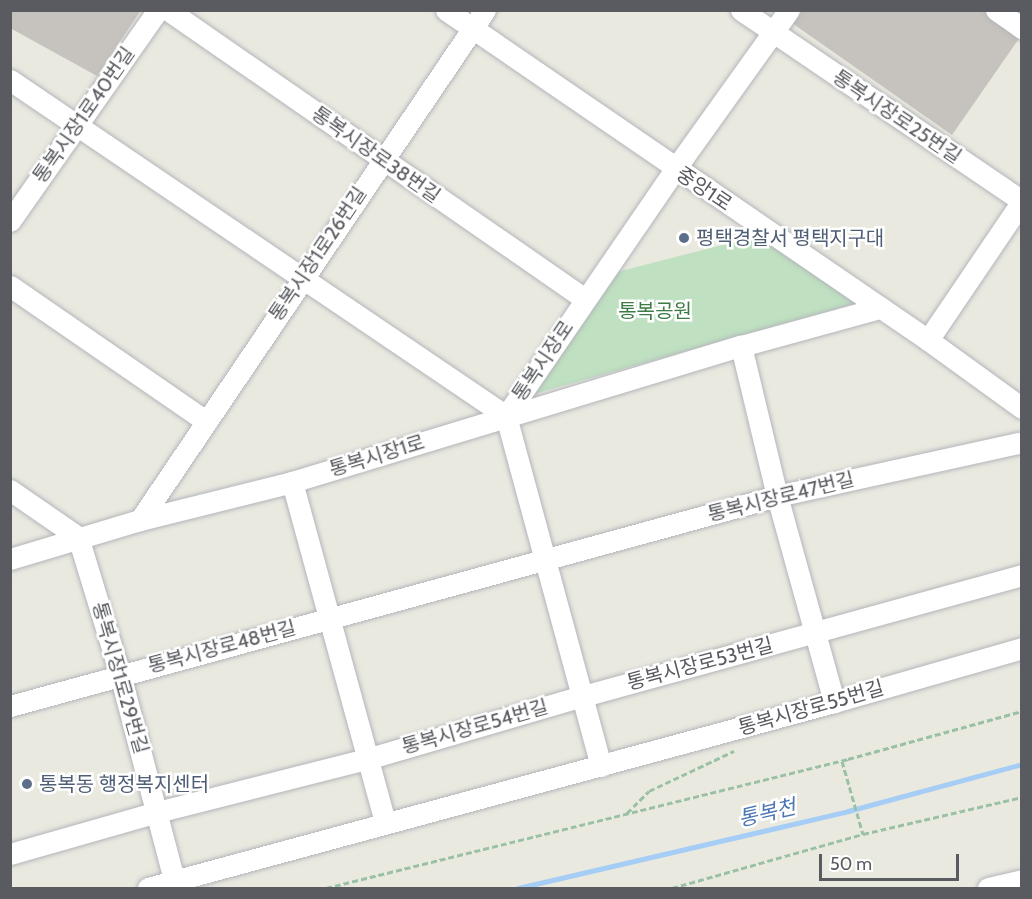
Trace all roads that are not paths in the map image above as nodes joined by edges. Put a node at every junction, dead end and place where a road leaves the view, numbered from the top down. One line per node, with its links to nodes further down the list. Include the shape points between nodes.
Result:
1 (158, 10): 12 (street, 통복시장1로40번길)
2 (168, 10): 13 (street, 통복시장로38번길)
3 (446, 10): 9 (street, 중앙1로)
4 (485, 10): 9 (street, 통복시장1로26번길)
5 (741, 10): 10 (street, 통복시장로25번길)
6 (789, 10): 10 (street, 통복시장로)
7 (996, 10): 8 (street)
8 (1022, 28)
9 (472, 29): 13 (street, 통복시장1로26번길); 14 (street, 중앙1로)
10 (773, 33): 14 (street, 통복시장로); 15 (street, 통복시장로25번길)
11 (10, 80): 12 (street)
12 (76, 124): 16 (street, 통복시장1로40번길); 17 (street)
13 (383, 159): 17 (street, 통복시장1로26번길); 19 (street, 통복시장로38번길)
14 (675, 169): 19 (street, 통복시장로); 20 (street, 중앙1로)
15 (1022, 201): 21 (street)
16 (10, 221)
17 (303, 276): 25 (street); 26 (street, 통복시장1로26번길)
18 (10, 286): 26 (street)
19 (585, 299): 25 (street, 통복시장로)
20 (880, 308): 21 (street, 중앙1로); 22 (street, 통복시장1로)
21 (928, 340): 23 (street, 중앙1로)
22 (741, 346): 25 (street, 통복시장1로); 30 (street)
23 (1022, 408)
24 (1022, 413): 27 (street, via 1016,432)
25 (506, 416): 28 (street, 통복시장1로); 33 (street, 통복시장로)
26 (206, 421): 31 (street, 통복시장1로26번길)
27 (1020, 445): 30 (street, 통복시장로47번길)
28 (291, 482): 31 (street, 통복시장1로); 36 (street)
29 (10, 490): 32 (street)
30 (777, 496): 33 (street, 통복시장로47번길); 37 (street)
31 (140, 520): 32 (street, 통복시장1로)
32 (78, 537): 34 (street, 통복시장1로); 39 (street, 통복시장1로29번길)
33 (545, 558): 36 (street, 통복시장로48번길); 40 (street, 통복시장로)
34 (10, 559)
35 (1022, 575): 37 (street, 통복시장로53번길)
36 (330, 618): 39 (street, 통복시장로48번길); 43 (street)
37 (816, 633): 40 (street, 통복시장로53번길); 41 (street)
38 (1022, 648): 41 (street, 통복시장로55번길)
39 (120, 674): 42 (street, 통복시장로48번길); 45 (street, 통복시장1로29번길)
40 (583, 696): 43 (street, 통복시장로54번길); 44 (street, 통복시장로)
41 (834, 702): 44 (street, 통복시장로55번길)
42 (10, 706)
43 (367, 759): 45 (street, 통복시장로54번길); 46 (street)
44 (601, 766): 46 (street, 통복시장로55번길)
45 (158, 812): 47 (street, 통복시장로54번길); 49 (street, 통복시장1로29번길)
46 (385, 823): 49 (street, 통복시장로55번길)
47 (10, 854)
48 (1022, 880): 51 (street)
49 (176, 885): 50 (street, 통복시장로55번길)
50 (148, 888)
51 (988, 888)

